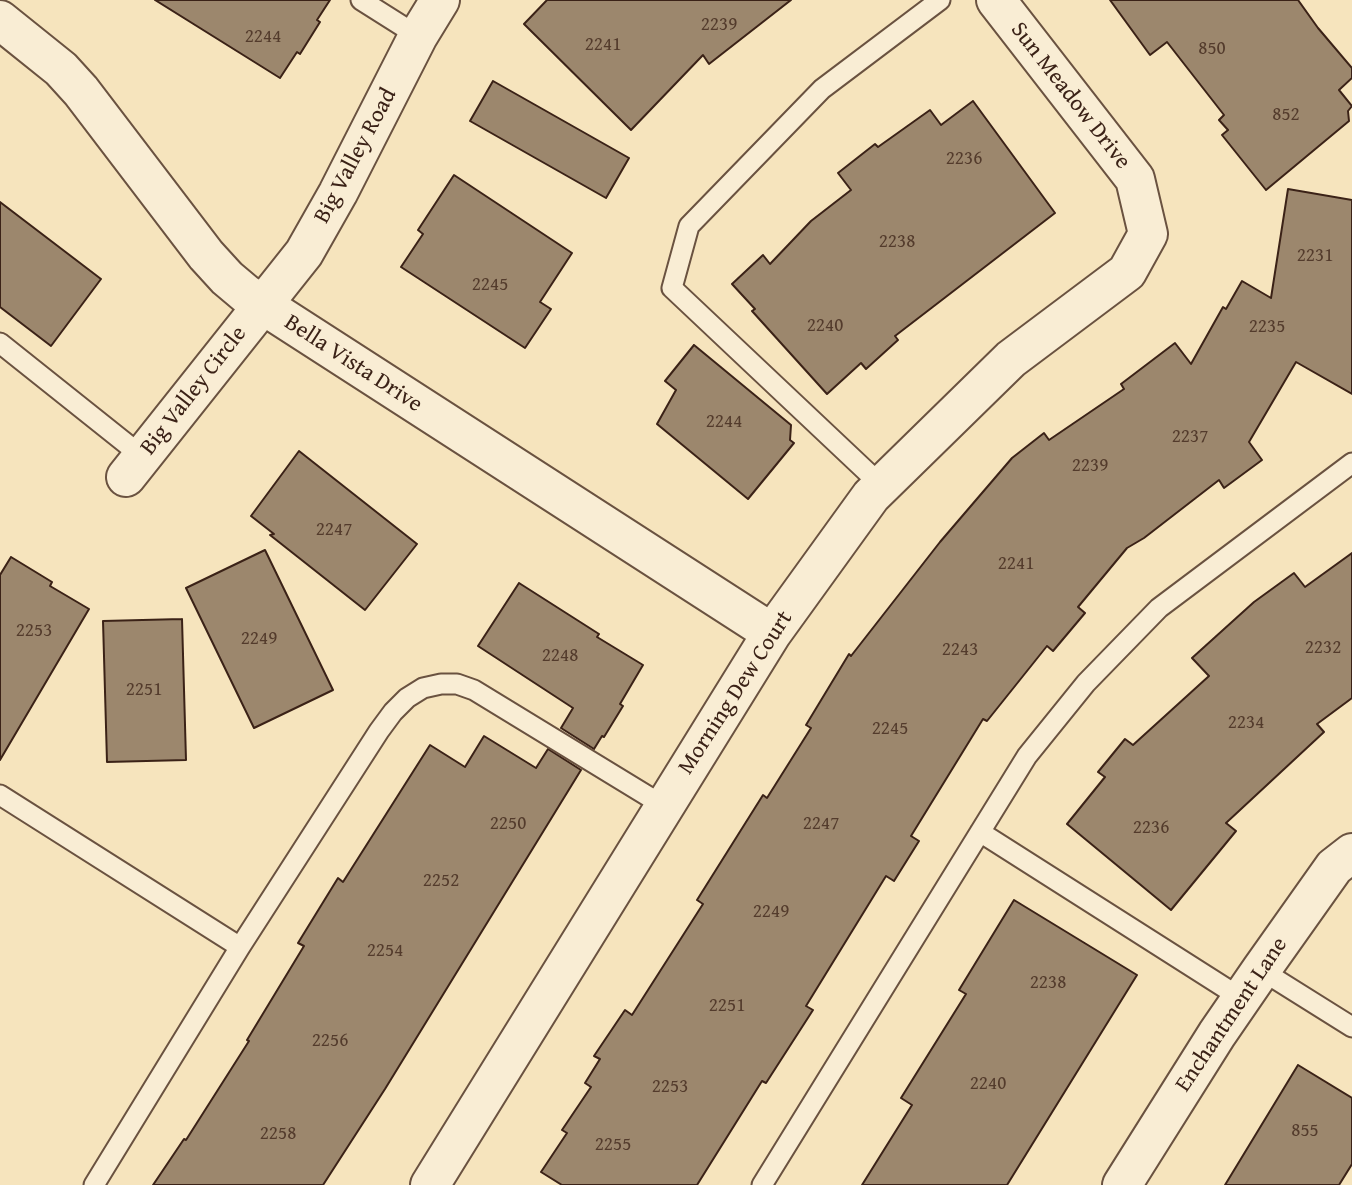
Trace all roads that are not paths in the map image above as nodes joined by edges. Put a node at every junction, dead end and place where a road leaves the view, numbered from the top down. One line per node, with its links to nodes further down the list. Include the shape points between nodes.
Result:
1 (361, 0): 6 (lane)
2 (440, 0): 6 (street, Big Valley Road)
3 (940, 0): 12 (lane, via 822,89 689,226 673,288)
4 (996, 0): 7 (street, Sun Meadow Drive, via 1135,179 1148,234)
5 (0, 20): 8 (street, Bella Vista Drive, via 74,84 206,255)
6 (418, 36): 8 (street, Big Valley Road, via 304,253)
7 (1128, 272): 12 (street, Morning Dew Court, via 1011,359)
8 (262, 306): 11 (street, Big Valley Circle); 13 (street, Bella Vista Drive)
9 (0, 343): 11 (lane)
10 (1352, 463): 16 (lane, via 1159,608 1086,683 1027,756)
11 (134, 467)
12 (882, 486): 13 (street, Morning Dew Court)
13 (772, 633): 15 (street, Morning Dew Court)
14 (0, 795): 18 (lane)
15 (664, 806): 18 (lane, via 474,690 457,684 423,688 407,698 379,731); 22 (street, Morning Dew Court)
16 (980, 832): 19 (lane); 23 (lane)
17 (1352, 853): 19 (street, Enchantment Lane, via 1334,867)
18 (240, 947): 21 (lane)
19 (1251, 984): 20 (lane); 24 (street, Enchantment Lane)
20 (1352, 1027)
21 (94, 1185)
22 (430, 1185)
23 (762, 1185)
24 (1122, 1185)

